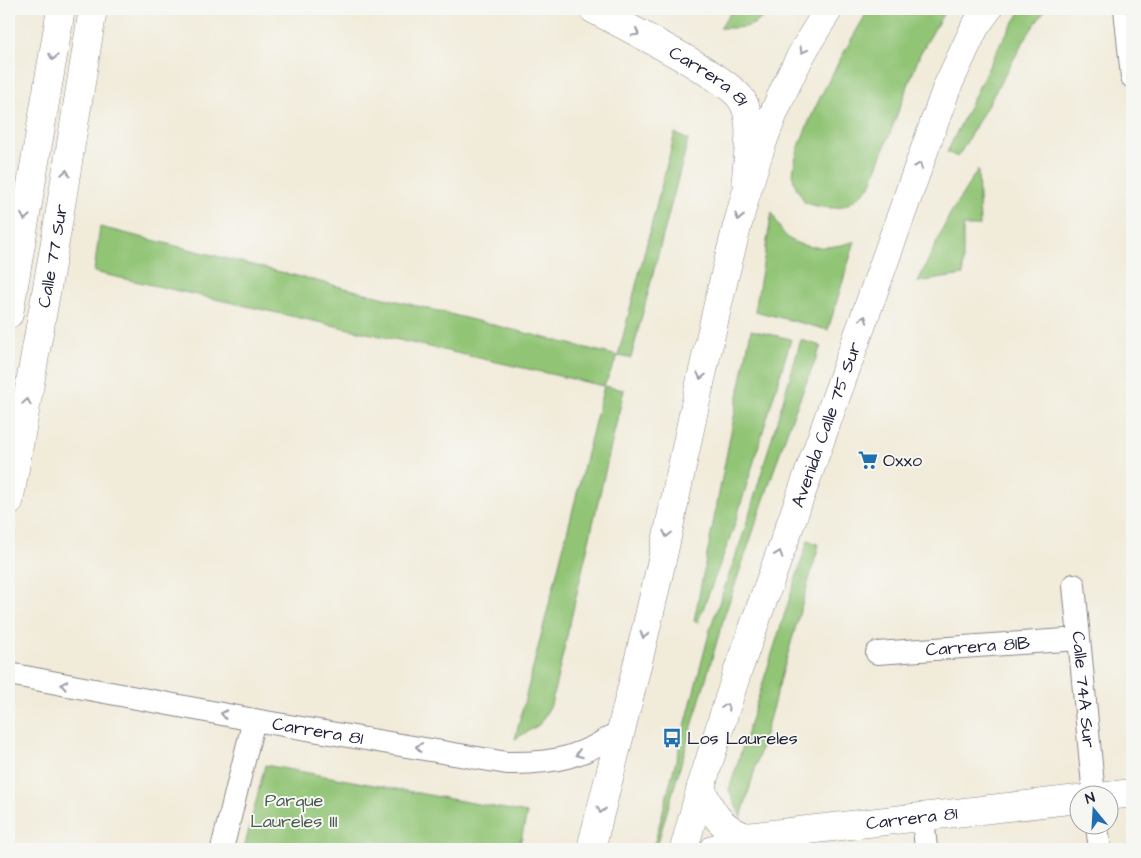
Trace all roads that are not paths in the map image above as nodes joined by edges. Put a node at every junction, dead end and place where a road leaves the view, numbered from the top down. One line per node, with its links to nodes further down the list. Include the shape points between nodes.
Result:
1 (61, 9): 9 (main road, Calle 77 Sur, one-way to 9)
2 (93, 9): 10 (main road, Calle 77 Sur, one-way to 2)
3 (593, 9): 8 (main road, Carrera 81, one-way to 8, via 736,92 748,118)
4 (829, 9): 8 (main road, one-way to 8, via 805,44 785,84)
5 (988, 9): 18 (main road, Avenida Calle 75 Sur, one-way to 5, via 798,500 948,87 975,27)
6 (1125, 9): 7 (street)
7 (1132, 77)
8 (745, 191): 16 (main road, one-way to 16)
9 (9, 314)
10 (9, 502)
11 (1074, 585): 12 (street, Calle 74A Sur)
12 (1079, 639): 13 (street, Carrera 81B); 17 (street, Calle 74A Sur)
13 (877, 653)
14 (9, 674): 15 (street, Carrera 81, one-way to 14)
15 (254, 720): 16 (street, Carrera 81, one-way to 15, via 578,755 515,764); 25 (street)
16 (621, 730): 26 (main road, one-way to 26)
17 (1093, 786)
18 (701, 787): 24 (main road, via 714,816 733,832); 27 (main road, Avenida Calle 75 Sur)
19 (1132, 793): 20 (main road)
20 (1118, 795)
21 (1068, 800): 22 (main road, Carrera 81)
22 (923, 817): 24 (main road, Carrera 81); 29 (street)
23 (1098, 836): 30 (street)
24 (746, 837): 28 (main road, Carrera 81)
25 (222, 849)
26 (591, 849)
27 (684, 849)
28 (714, 849)
29 (926, 849)
30 (1100, 849)

